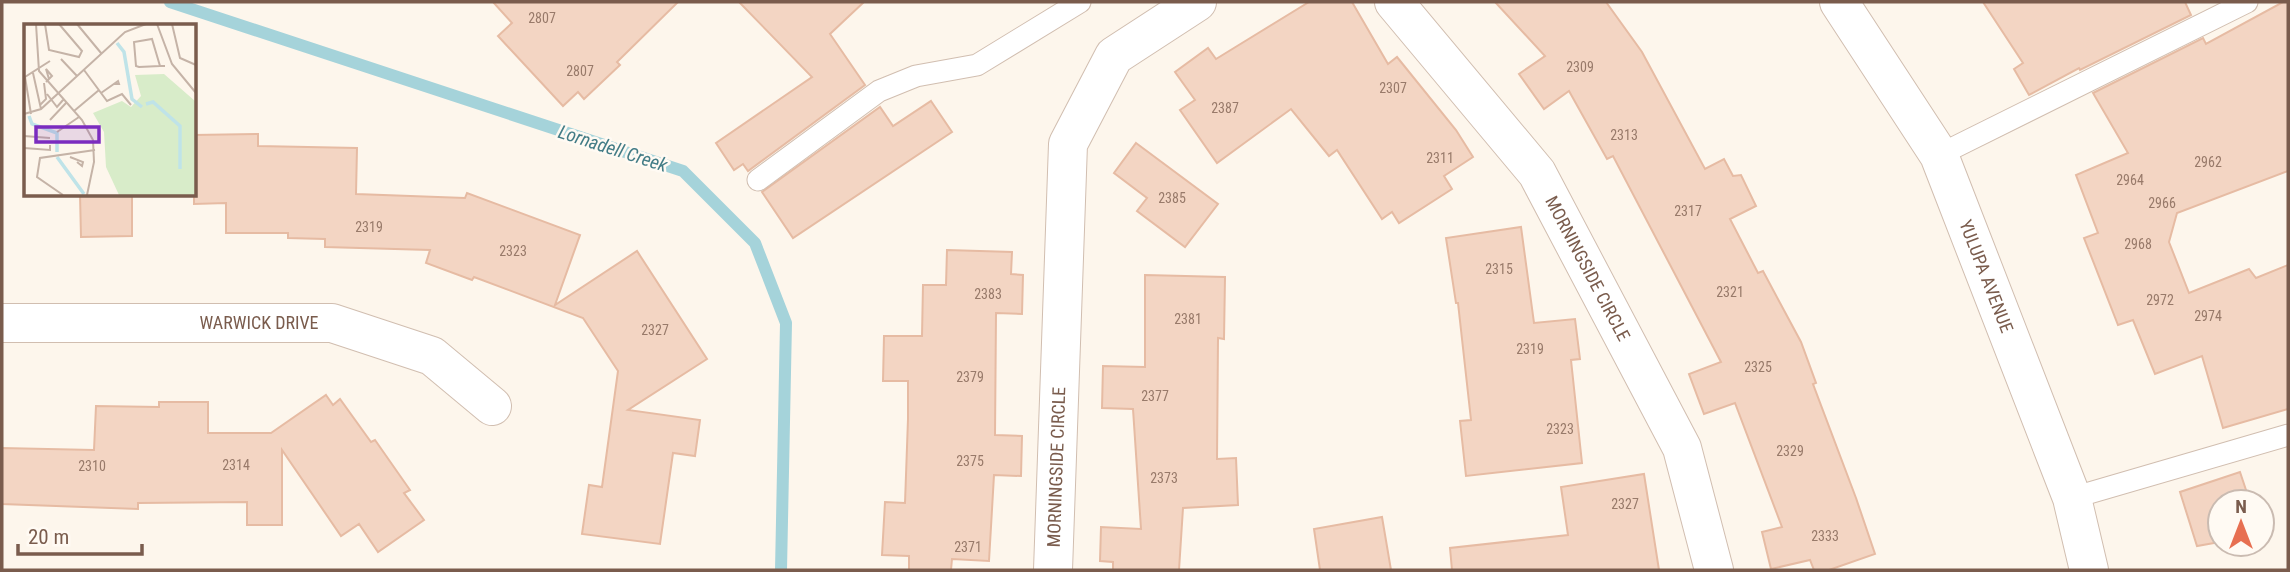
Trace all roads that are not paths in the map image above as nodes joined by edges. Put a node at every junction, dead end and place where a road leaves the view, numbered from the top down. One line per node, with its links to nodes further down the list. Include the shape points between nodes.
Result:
1 (1080, 2): 7 (lane, via 977,65 916,76 879,91)
2 (1198, 2): 12 (street, MORNINGSIDE CIRCLE, via 1114,56 1068,144)
3 (1394, 2): 13 (street, MORNINGSIDE CIRCLE, via 1537,173 1682,448)
4 (1839, 2): 6 (street, YULUPA AVENUE)
5 (2246, 2): 6 (lane)
6 (1939, 155): 11 (street, YULUPA AVENUE)
7 (758, 180)
8 (2, 323): 9 (street, WARWICK DRIVE, via 332,323 432,356)
9 (492, 406)
10 (2288, 435): 11 (lane)
11 (2072, 498): 14 (street, YULUPA AVENUE)
12 (1052, 570)
13 (1714, 570)
14 (2089, 570)

